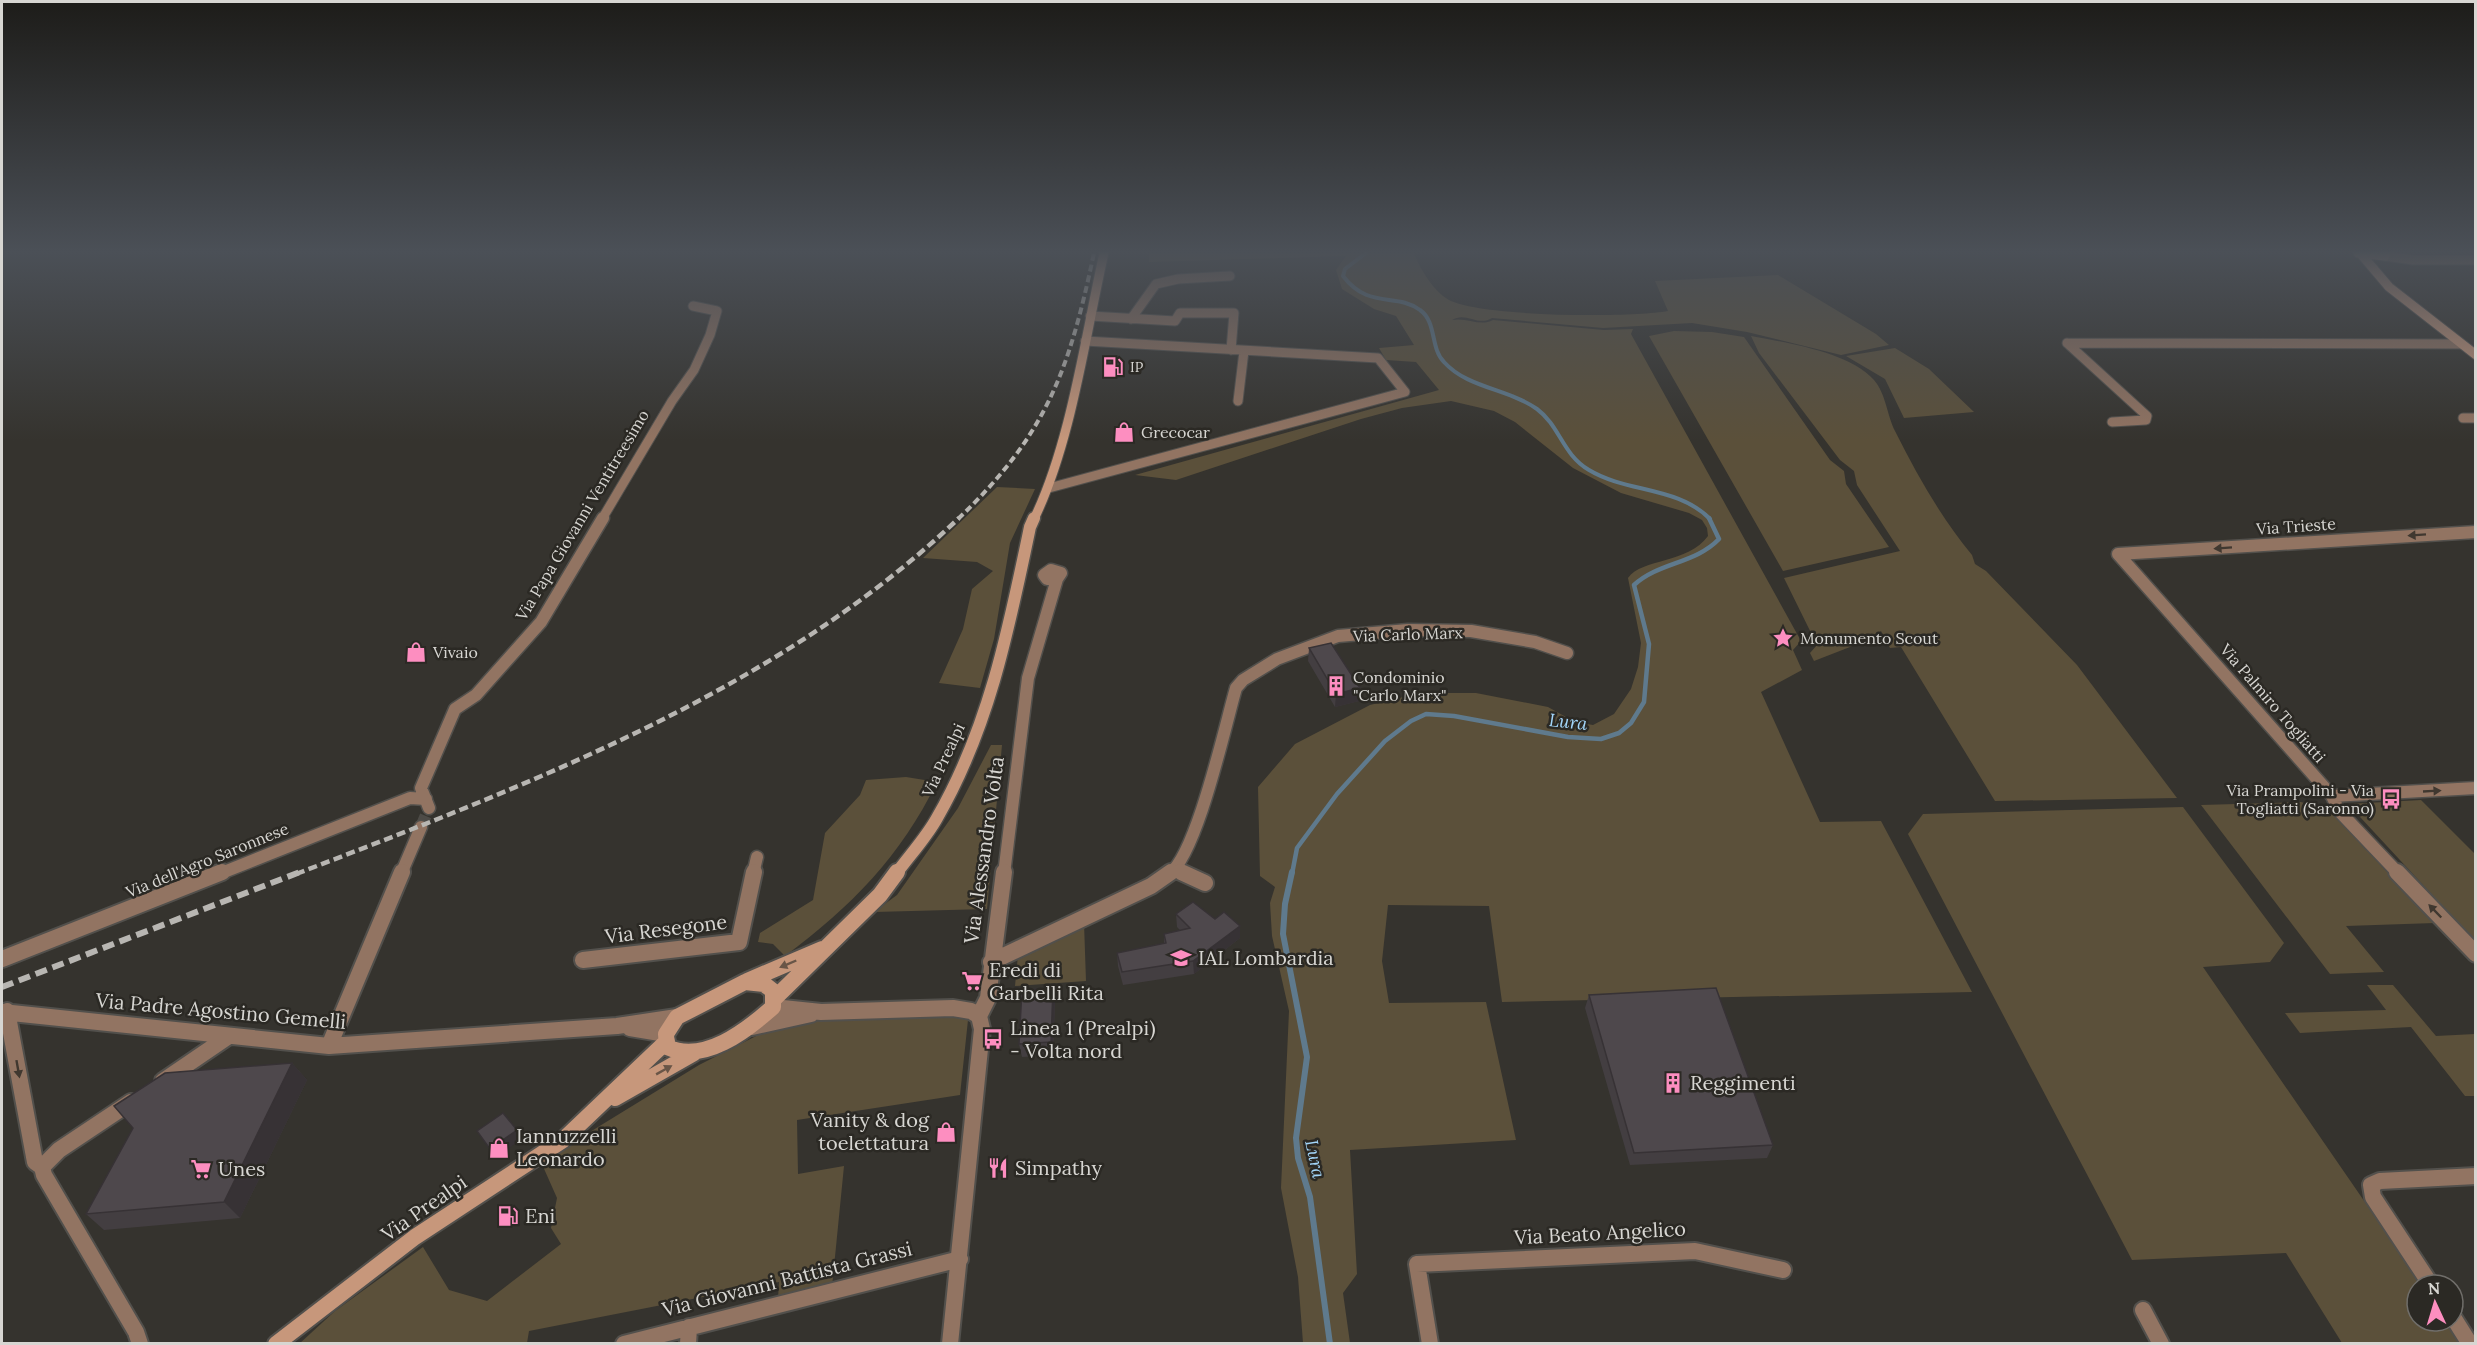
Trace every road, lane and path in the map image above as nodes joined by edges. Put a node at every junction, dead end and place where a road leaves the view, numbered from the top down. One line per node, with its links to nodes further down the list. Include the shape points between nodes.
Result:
1 (716, 316): 25 (street, Via Papa Giovanni Ventitreesimo, via 711,335 685,386 672,401 542,622 476,695 455,709 421,788)
2 (1091, 316): 9 (street)
3 (1105, 316): 8 (street)
4 (1133, 316): 8 (street)
5 (1178, 316): 8 (street, via 1175,321)
6 (1234, 316): 11 (street)
7 (2424, 316): 10 (street)
8 (1131, 319)
9 (1085, 341): 11 (street); 18 (street)
10 (2462, 344): 13 (street); 17 (street, via 2067,343 2147,416 2146,420)
11 (1230, 350): 12 (street)
12 (1244, 351): 14 (street); 18 (street, via 1378,358 1405,392)
13 (2475, 355)
14 (1238, 401)
15 (2463, 418): 16 (street)
16 (2475, 418)
17 (2112, 422)
18 (1049, 488): 30 (street, Via Prealpi, via 1030,527 1010,625 970,753 936,820 880,896)
19 (2475, 532): 20 (street, Via Trieste, one-way to 20)
20 (2118, 554): 24 (street, Via Palmiro Togliatti)
21 (1057, 579): 34 (street, Via Alessandro Volta, via 1028,678)
22 (1567, 653): 28 (street, Via Carlo Marx, via 1535,642 1471,632 1408,630 1338,636 1277,658 1236,688 1192,837)
23 (2475, 788): 24 (street, one-way to 23)
24 (2332, 796): 31 (street, Via Palmiro Togliatti, one-way to 24, via 2340,811)
25 (428, 803): 32 (street, Via dell'Agro Saronnese, via 410,798)
26 (421, 827): 45 (street)
27 (757, 857): 33 (street, Via Resegone, via 739,942)
28 (1175, 869): 29 (street); 34 (street, Via Carlo Marx, via 1151,886)
29 (1205, 883)
30 (831, 945): 35 (street, Via Prealpi, one-way to 35); 36 (street, Via Prealpi)
31 (2475, 954)
32 (2, 960)
33 (583, 960)
34 (991, 962): 39 (street, Via Alessandro Volta, via 988,998)
35 (745, 982): 36 (street, via 768,986 773,991); 40 (street, Via Prealpi)
36 (773, 1003): 38 (street); 42 (street, Via Prealpi)
37 (4, 1011): 43 (street, Via Padre Agostino Gemelli); 48 (street, one-way to 48, via 35,1162)
38 (821, 1012): 39 (street, via 953,1008); 42 (street)
39 (979, 1016): 50 (street, Via Alessandro Volta, via 981,1039)
40 (677, 1017): 41 (street, Via Padre Agostino Gemelli); 44 (street, Via Prealpi)
41 (617, 1026): 44 (street, Via Padre Agostino Gemelli); 45 (street, Via Padre Agostino Gemelli)
42 (747, 1028): 46 (street, Via Prealpi)
43 (229, 1036): 45 (street, Via Padre Agostino Gemelli); 48 (street, via 58,1150)
44 (666, 1038): 46 (street, via 667,1047 673,1052); 47 (street, Via Prealpi)
45 (329, 1046)
46 (695, 1053): 47 (street, Via Prealpi, one-way to 46)
47 (596, 1109): 57 (street, Via Prealpi, via 563,1140 415,1237)
48 (42, 1167): 56 (street)
49 (2475, 1176): 52 (street, via 2380,1181 2372,1185 2373,1197)
50 (960, 1259): 54 (street, Via Giovanni Battista Grassi); 59 (street, Via Alessandro Volta)
51 (1783, 1270): 60 (street, Via Beato Angelico, via 1695,1251 1417,1264)
52 (2423, 1273)
53 (2143, 1310): 61 (street)
54 (689, 1335): 55 (street, Via Giovanni Battista Grassi)
55 (649, 1340): 58 (street, Via Giovanni Battista Grassi)
56 (140, 1344)
57 (276, 1344)
58 (624, 1344)
59 (950, 1344)
60 (1430, 1344)
61 (2161, 1344)

